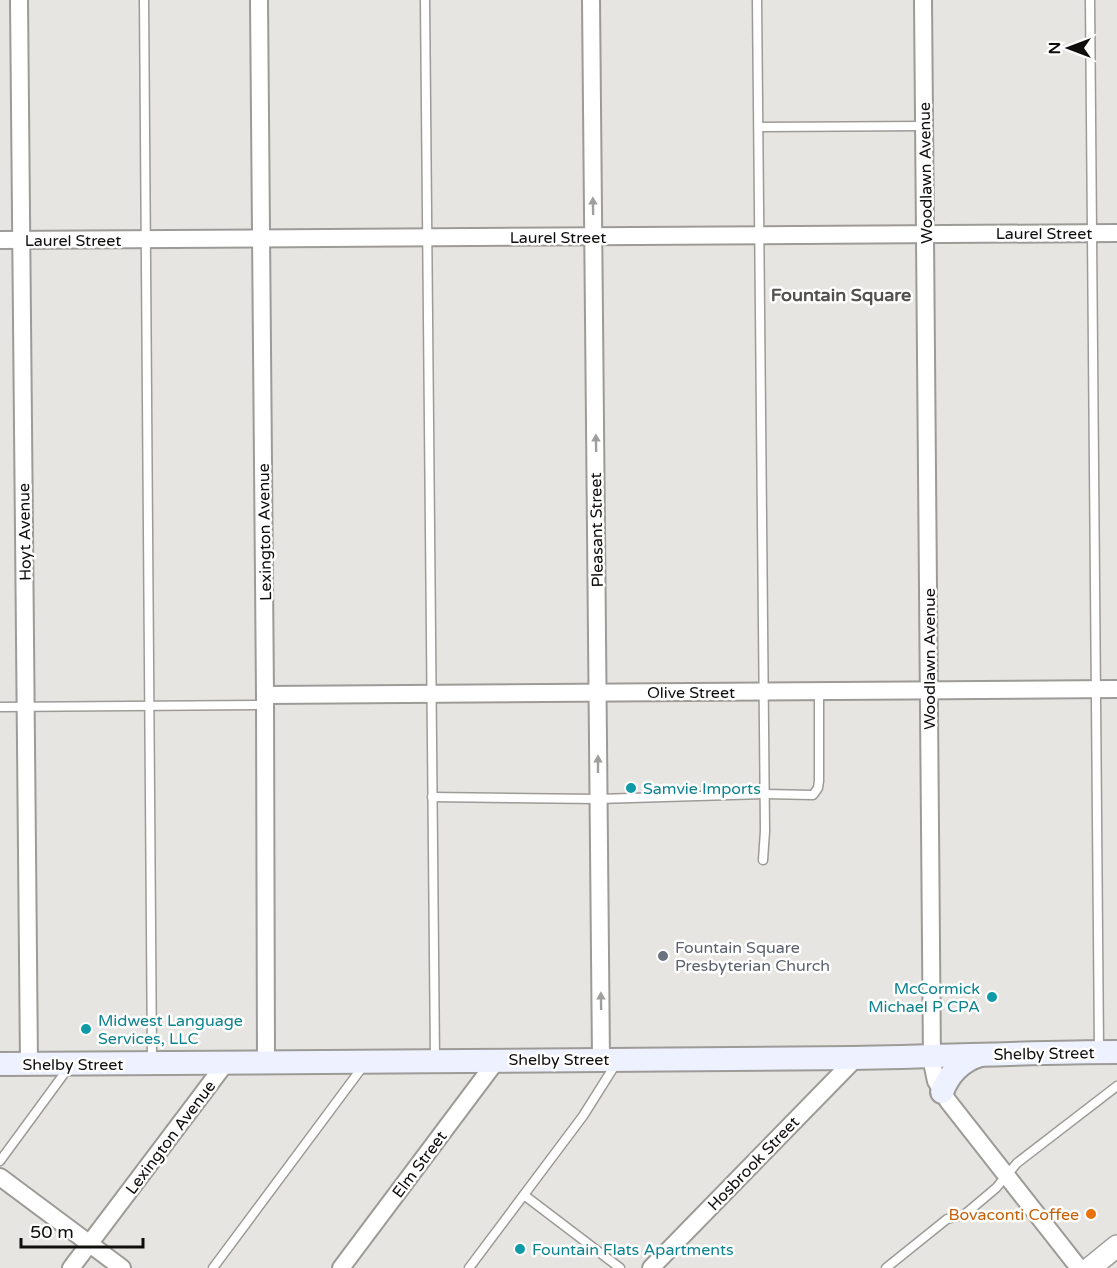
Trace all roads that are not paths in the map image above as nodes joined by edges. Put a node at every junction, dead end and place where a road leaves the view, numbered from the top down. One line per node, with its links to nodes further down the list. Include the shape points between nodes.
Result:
1 (19, 0): 20 (street, Hoyt Avenue)
2 (144, 0): 17 (lane)
3 (259, 0): 18 (street, Lexington Avenue)
4 (425, 0): 16 (lane)
5 (591, 0): 15 (street, Pleasant Street, one-way to 5)
6 (757, 0): 10 (lane)
7 (923, 0): 9 (street, Woodlawn Avenue)
8 (1090, 0): 11 (lane)
9 (925, 126): 10 (lane); 13 (street, Woodlawn Avenue)
10 (759, 127): 14 (lane)
11 (1092, 233): 12 (street, Laurel Street); 13 (street, Laurel Street); 21 (lane)
12 (1117, 233)
13 (926, 234): 14 (street, Laurel Street); 23 (street, Woodlawn Avenue)
14 (760, 235): 15 (street, Laurel Street); 24 (lane)
15 (594, 236): 16 (street, Laurel Street); 26 (street, Pleasant Street, one-way to 15)
16 (428, 237): 18 (street, Laurel Street); 27 (lane)
17 (145, 239): 18 (street, Laurel Street); 20 (street, Laurel Street); 29 (lane)
18 (261, 239): 28 (street, Lexington Avenue)
19 (0, 240): 20 (street, Laurel Street)
20 (22, 240): 31 (street, Hoyt Avenue)
21 (1095, 689): 22 (street, Olive Street); 23 (street, Olive Street); 36 (lane)
22 (1117, 689)
23 (930, 690): 25 (street, Olive Street); 38 (street, Woodlawn Avenue)
24 (764, 691): 25 (street, Olive Street); 26 (street, Olive Street); 32 (lane)
25 (819, 691): 32 (lane, via 818,788 813,795)
26 (598, 693): 27 (street, Olive Street); 34 (street, Pleasant Street, one-way to 26)
27 (432, 694): 28 (street, Olive Street); 33 (lane)
28 (265, 700): 29 (lane); 49 (street, Lexington Avenue)
29 (149, 706): 31 (lane); 47 (lane)
30 (0, 707): 31 (lane)
31 (26, 707): 45 (street, Hoyt Avenue)
32 (765, 794): 34 (lane); 35 (lane)
33 (432, 797): 34 (lane); 42 (lane)
34 (598, 799): 40 (street, Pleasant Street, one-way to 34)
35 (763, 860)
36 (1108, 1052): 37 (main road, Shelby Street)
37 (984, 1054): 38 (main road, Shelby Street); 51 (main road, via 959,1065)
38 (931, 1055): 39 (main road, Shelby Street); 51 (street, Woodlawn Avenue)
39 (856, 1058): 40 (main road, Shelby Street); 64 (street, Hosbrook Street)
40 (610, 1059): 41 (main road, Shelby Street); 55 (lane, via 583,1116)
41 (497, 1060): 42 (main road, Shelby Street); 61 (street, Elm Street)
42 (435, 1061): 43 (main road, Shelby Street)
43 (366, 1062): 49 (main road, Shelby Street); 60 (lane)
44 (0, 1064): 45 (main road, Shelby Street)
45 (29, 1064): 46 (main road, Shelby Street)
46 (71, 1064): 47 (main road, Shelby Street); 52 (lane)
47 (152, 1064): 48 (main road, Shelby Street)
48 (225, 1064): 49 (main road, Shelby Street); 56 (street, Lexington Avenue)
49 (266, 1064)
50 (1117, 1086): 53 (lane, via 1017,1163)
51 (942, 1092): 53 (street, Woodlawn Avenue)
52 (0, 1161)
53 (1007, 1176): 65 (lane, via 964,1215 947,1220); 66 (street, Woodlawn Avenue)
54 (0, 1177): 56 (street)
55 (524, 1195): 62 (lane); 63 (lane)
56 (90, 1244): 58 (street, Lexington Avenue); 59 (street)
57 (1117, 1246): 67 (street)
58 (71, 1268)
59 (122, 1268)
60 (213, 1268)
61 (341, 1268)
62 (469, 1268)
63 (620, 1268)
64 (651, 1268)
65 (886, 1268)
66 (1079, 1268)
67 (1090, 1268)

